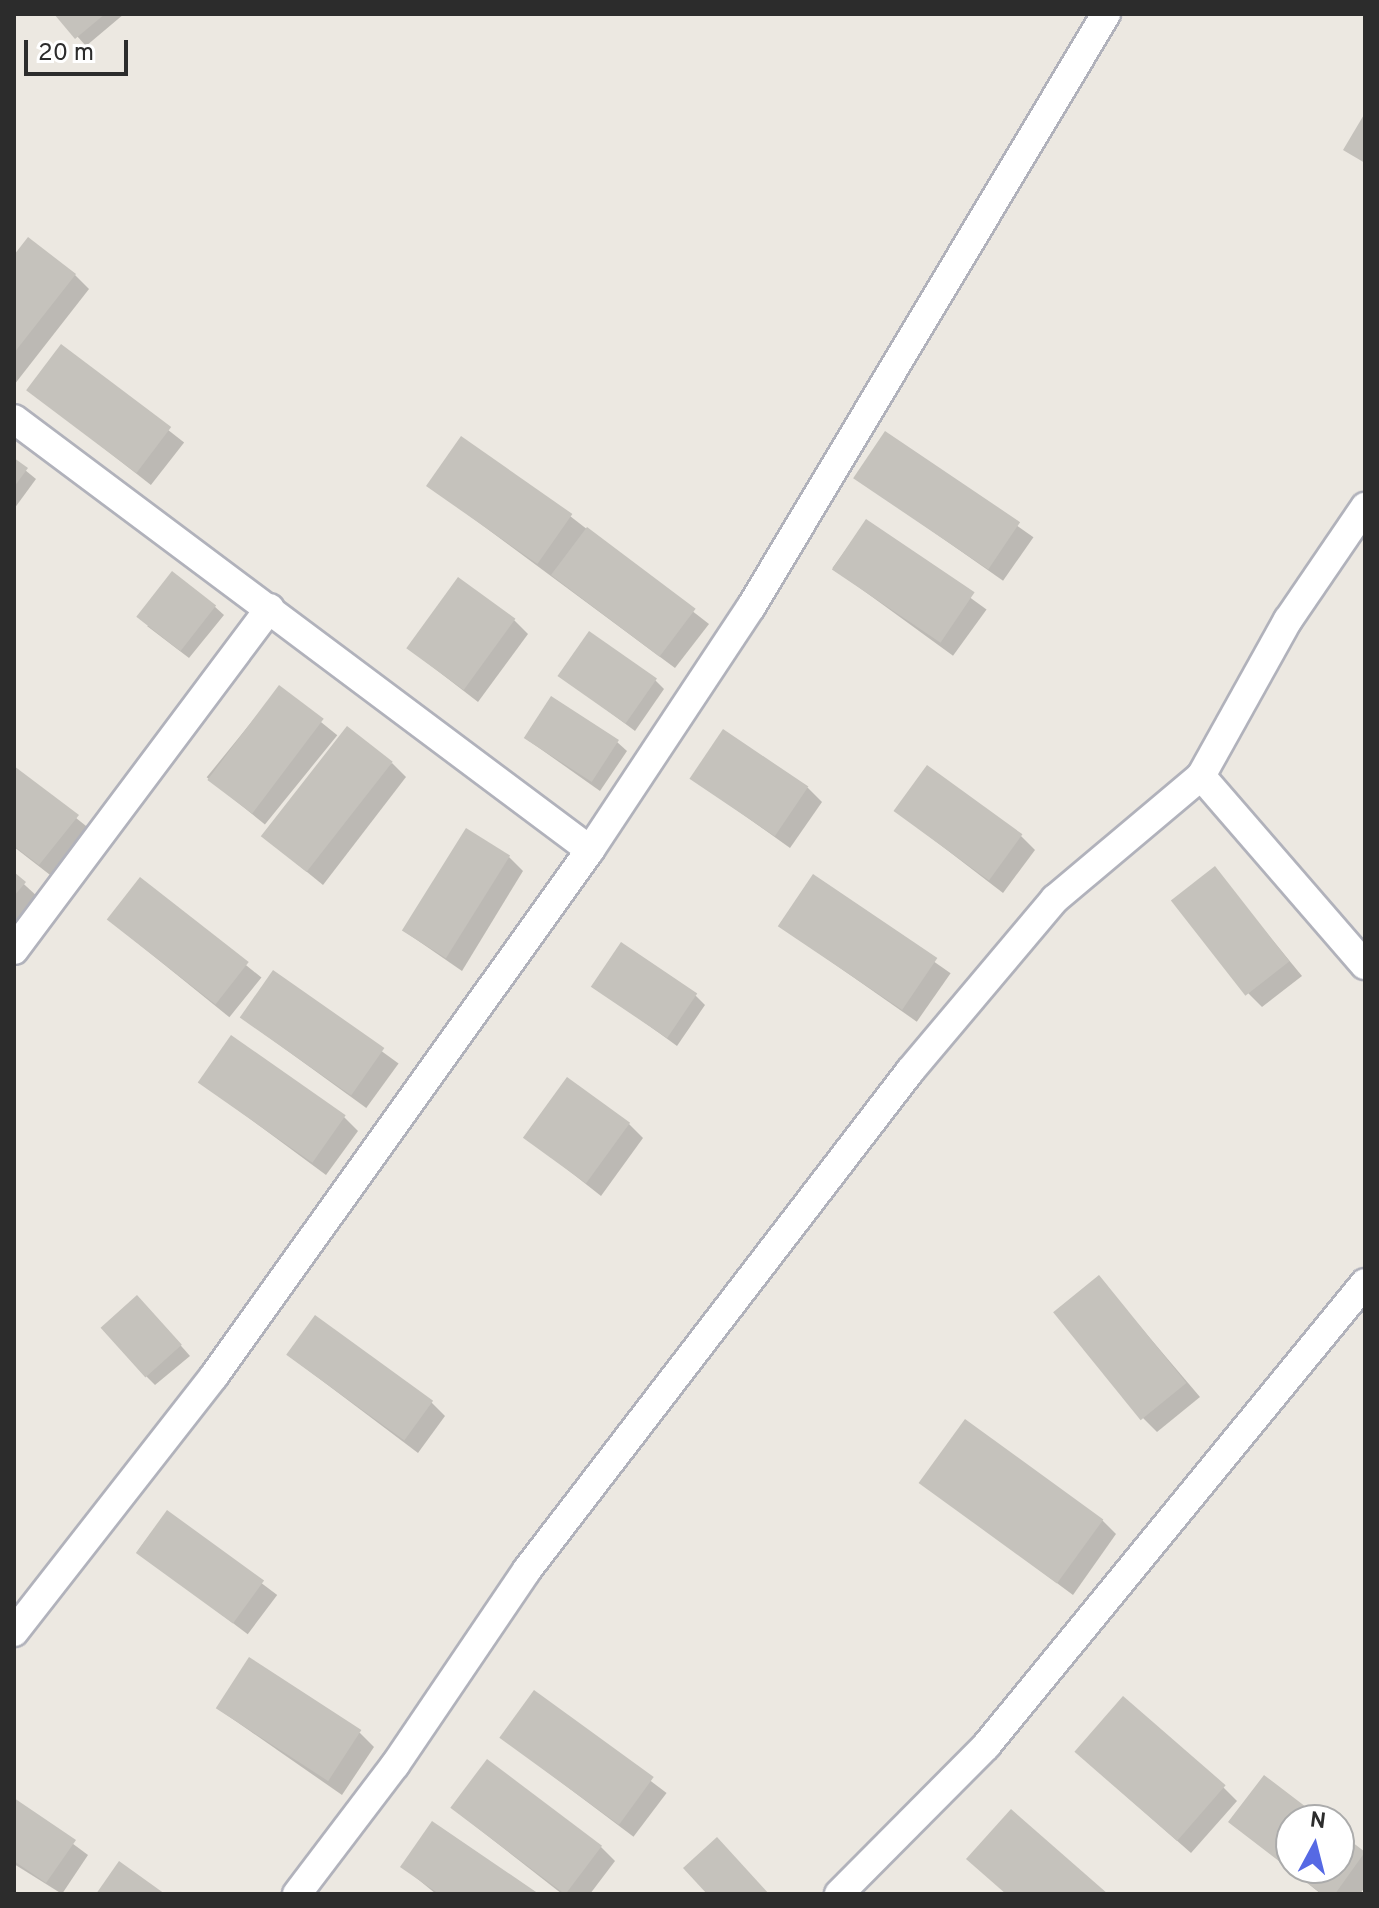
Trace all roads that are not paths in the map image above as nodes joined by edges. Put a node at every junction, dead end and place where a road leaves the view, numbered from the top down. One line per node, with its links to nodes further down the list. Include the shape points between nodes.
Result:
1 (1106, 14): 6 (street, via 751,607)
2 (14, 419): 4 (street)
3 (1365, 507): 5 (street, via 1288,620)
4 (270, 608): 6 (street); 7 (street)
5 (1201, 776): 8 (street); 11 (street, via 1055,899 910,1071 527,1570 395,1765)
6 (590, 850): 10 (street, via 214,1376)
7 (14, 950)
8 (1365, 965)
9 (1365, 1283): 12 (street, via 986,1746)
10 (14, 1632)
11 (297, 1894)
12 (839, 1894)

